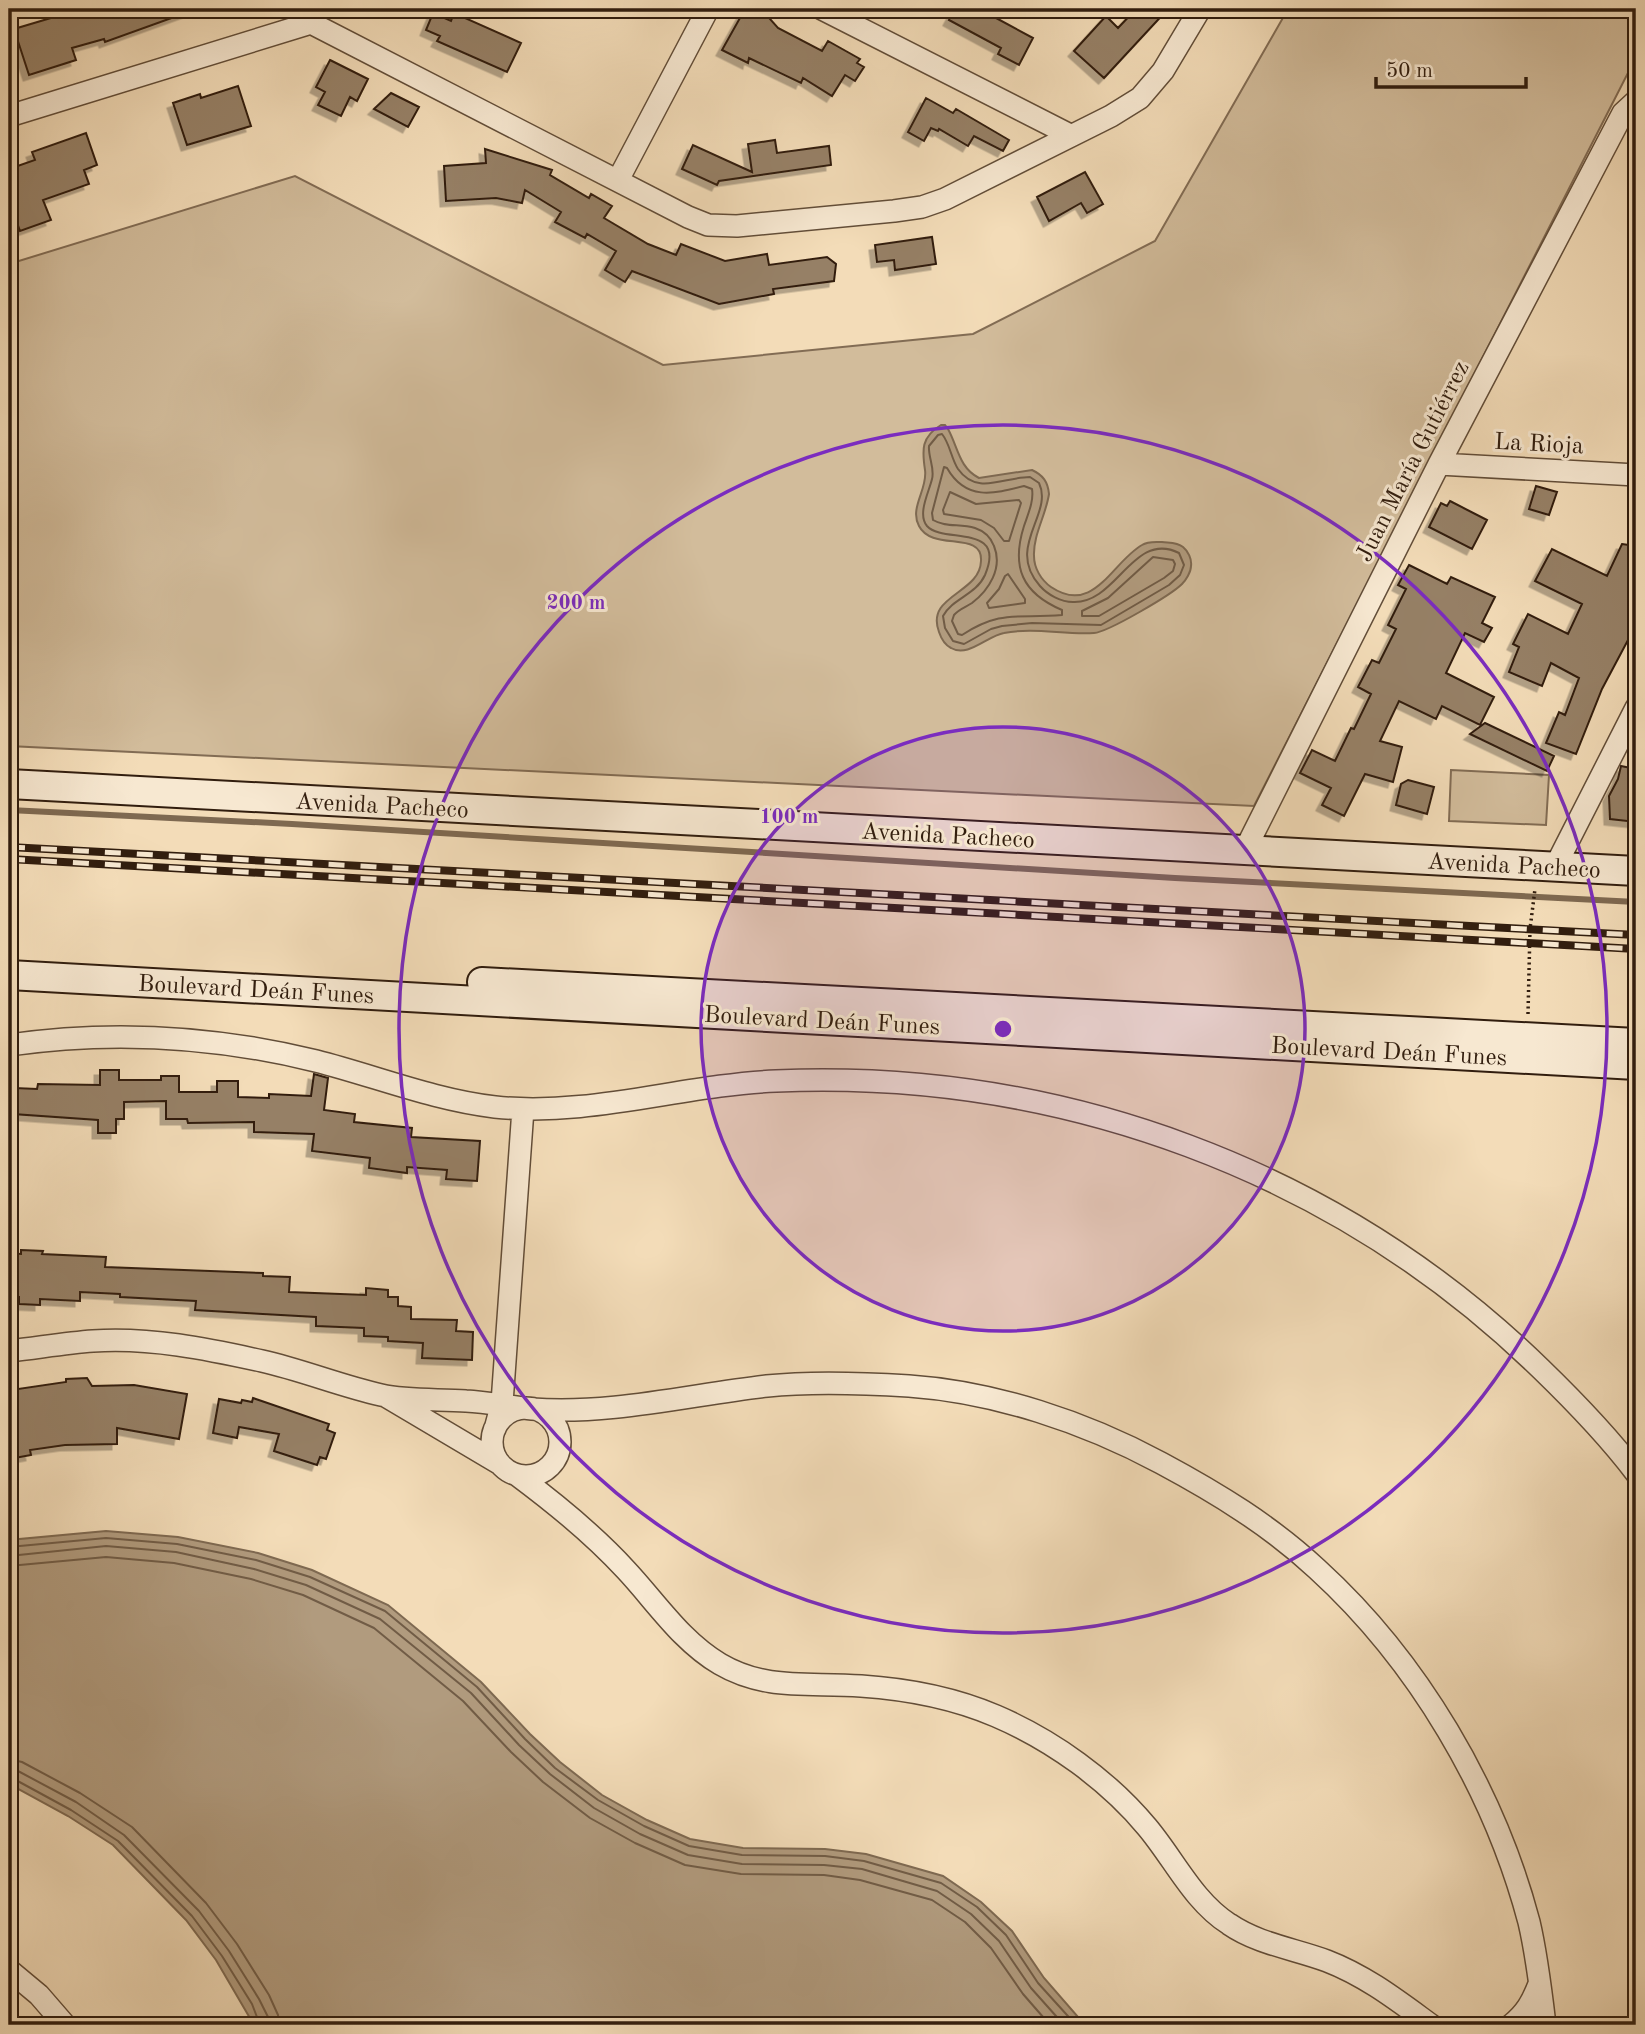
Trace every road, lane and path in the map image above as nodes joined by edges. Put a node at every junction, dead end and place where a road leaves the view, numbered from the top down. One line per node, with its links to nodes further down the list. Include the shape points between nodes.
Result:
1 (709, 9): 8 (street)
2 (822, 9): 7 (street)
3 (1200, 9): 7 (street, via 1163,71 1140,98)
4 (306, 16): 6 (street); 8 (street)
5 (1636, 101): 9 (street, Juan María Gutiérrez, via 1623,113)
6 (9, 116)
7 (1070, 135): 8 (street, via 946,199 894,211 708,225)
8 (618, 180)
9 (1439, 464): 10 (street, La Rioja); 13 (street, Juan María Gutiérrez)
10 (1636, 475)
11 (1636, 708): 14 (street)
12 (9, 784): 13 (main road, Avenida Pacheco)
13 (1244, 852): 14 (main road, Avenida Pacheco)
14 (1555, 867): 15 (main road, Avenida Pacheco)
15 (1636, 871)
16 (1535, 889): 19 (path)
17 (9, 956): 19 (main road, Boulevard Deán Funes)
18 (9, 975): 22 (main road, Boulevard Deán Funes)
19 (1527, 1037): 20 (main road, Boulevard Deán Funes)
20 (1636, 1043)
21 (9, 1045): 23 (street, via 129,1036 186,1038 320,1062 474,1104)
22 (1636, 1065)
23 (523, 1109): 26 (street); 32 (street, via 597,1105 709,1086 863,1081 1001,1095 1146,1130 1288,1188 1373,1235 1441,1282 1557,1384)
24 (9, 1351): 25 (street, via 97,1341 199,1348)
25 (385, 1396): 26 (street); 31 (street)
26 (502, 1403): 27 (street); 29 (street)
27 (529, 1408): 28 (street); 29 (street, via 509,1413); 30 (street, via 556,1425)
28 (596, 1410): 30 (street, via 568,1431); 35 (street, via 774,1385 913,1386 977,1396 1084,1427 1206,1487 1269,1529 1318,1570 1428,1699 1486,1802 1530,1925)
29 (495, 1429): 31 (street, via 493,1447)
30 (558, 1452): 31 (street, via 540,1474); 33 (street, via 555,1485)
31 (508, 1470): 33 (street)
32 (1636, 1473)
33 (559, 1506): 37 (street, via 624,1568 670,1621 719,1663 772,1683 907,1691 995,1715 1065,1755 1120,1799 1208,1907 1228,1924 1349,1970)
34 (9, 1970): 36 (street)
35 (1539, 1982): 38 (street, via 1523,2016); 39 (street)
36 (65, 2025)
37 (1431, 2025)
38 (1511, 2025)
39 (1545, 2025)

